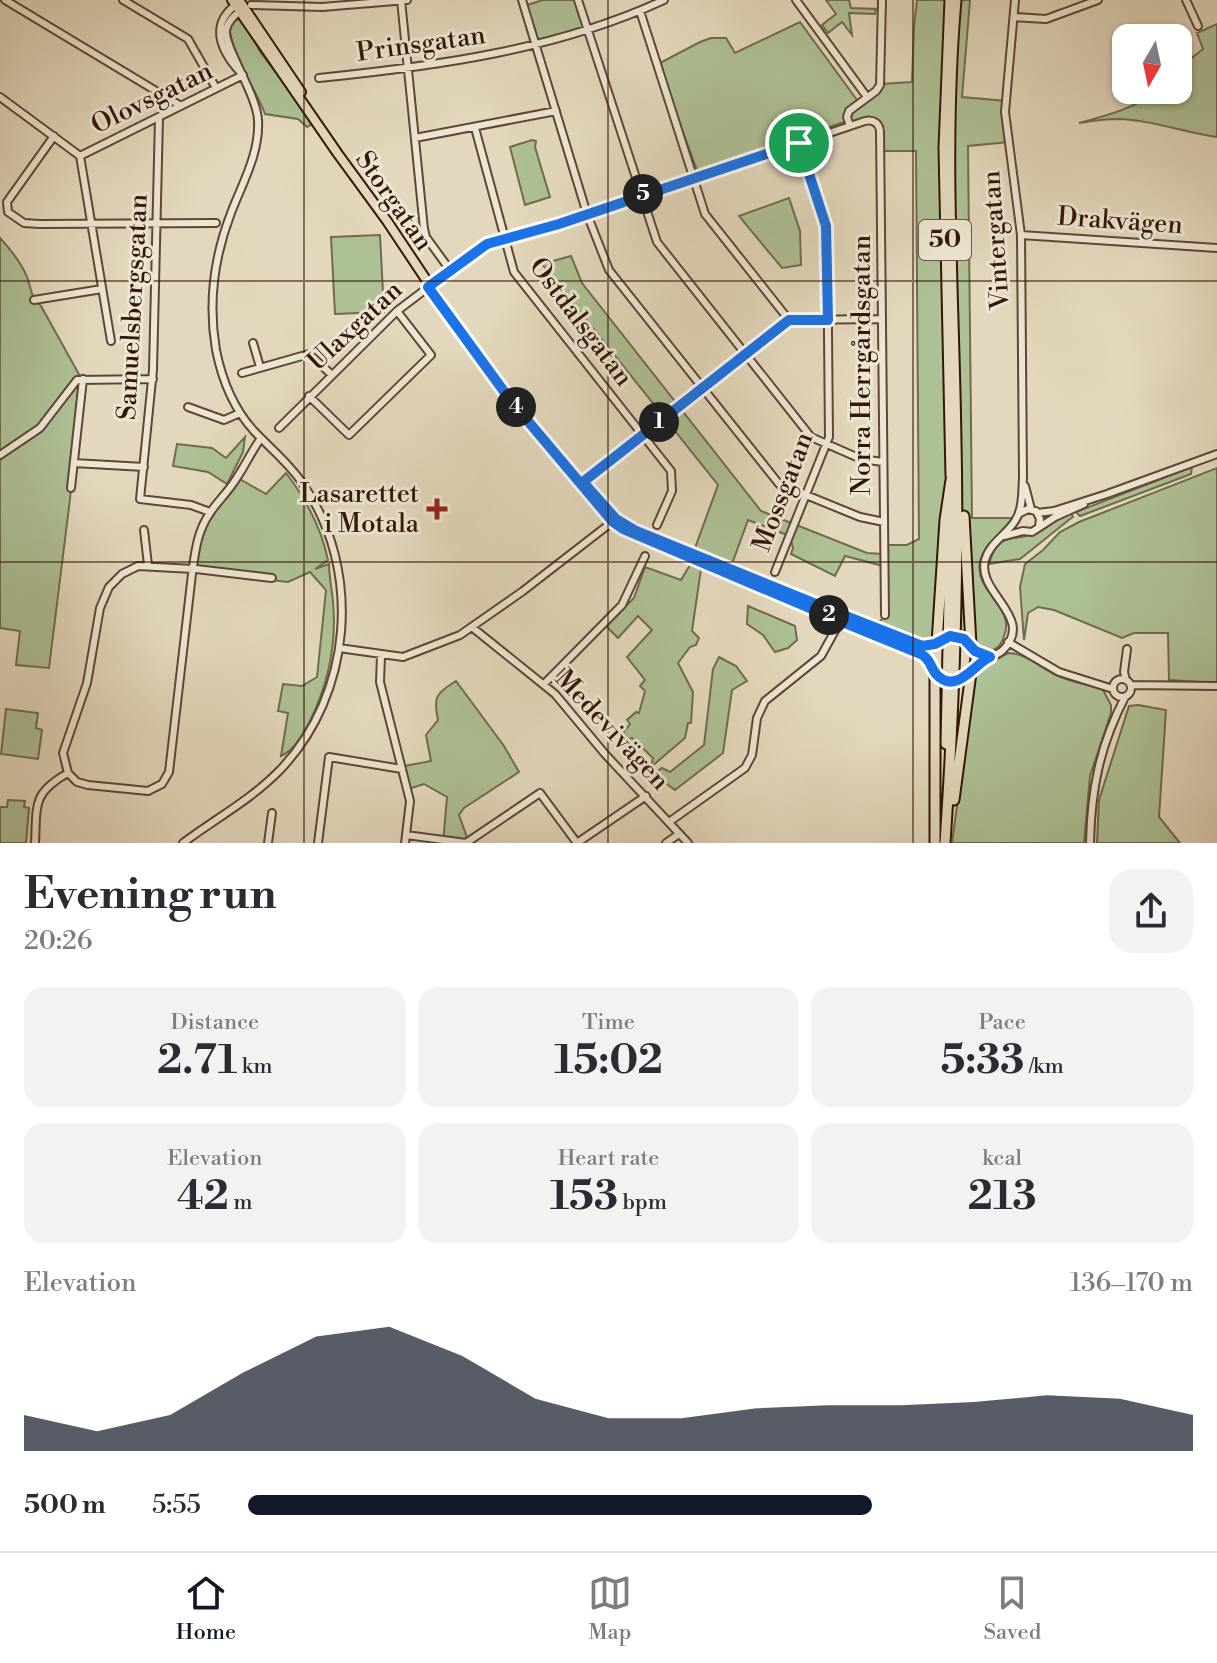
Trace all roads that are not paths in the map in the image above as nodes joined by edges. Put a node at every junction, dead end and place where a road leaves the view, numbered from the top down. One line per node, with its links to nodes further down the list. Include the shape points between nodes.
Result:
1 (5, 0): 28 (street)
2 (123, 0): 25 (street, via 188,39)
3 (401, 0): 4 (street); 16 (street, via 322,7); 22 (street)
4 (407, 0)
5 (534, 0): 15 (street)
6 (578, 0): 20 (street)
7 (664, 0): 17 (street, Prinsgatan)
8 (796, 0): 26 (street)
9 (882, 0): 26 (street, via 880,85)
10 (950, 0): 78 (highway, 50, via 944,154)
11 (956, 0): 70 (highway, 50, via 951,184)
12 (1015, 0): 18 (street, Vintergatan)
13 (1098, 0): 18 (street, via 1046,19)
14 (1186, 0): 19 (street)
15 (522, 2): 21 (street)
16 (240, 4): 23 (street, via 226,35); 48 (main road, Storgatan)
17 (640, 11): 20 (street, Prinsgatan); 38 (street)
18 (1014, 17): 44 (street, Vintergatan, via 1005,112)
19 (1198, 26)
20 (588, 30): 21 (street, Prinsgatan); 39 (street)
21 (536, 46): 22 (street, Prinsgatan); 29 (street)
22 (408, 68): 24 (street, Prinsgatan); 35 (street)
23 (243, 75): 25 (street, Olovsgatan); 66 (street, via 257,112 257,140 223,237 212,306 220,368)
24 (319, 78)
25 (216, 88): 28 (street, Olovsgatan)
26 (867, 97): 32 (street, via 849,111)
27 (1, 101): 34 (street)
28 (181, 106): 30 (street, Olovsgatan)
29 (556, 111): 33 (street); 40 (street)
30 (159, 117): 37 (street, Olovsgatan); 43 (street, Samuelsbergsgatan)
31 (870, 120): 32 (street, Ulaxgatan); 52 (street, Norra Herrgårdsgatan, via 880,131)
32 (850, 126): 36 (street, Ulaxgatan)
33 (475, 128): 35 (street); 45 (street, Ostdalsgatan)
34 (54, 136): 37 (street); 42 (street, via 6,207 26,223)
35 (415, 138): 47 (street, via 425,233)
36 (799, 143): 38 (street, Ulaxgatan); 54 (street, Mossgatan, via 826,226)
37 (80, 156): 42 (street)
38 (694, 178): 39 (street, Ulaxgatan); 53 (street, via 707,217)
39 (641, 195): 40 (street, Ulaxgatan); 57 (street, via 657,242)
40 (587, 214): 45 (street, Ulaxgatan); 63 (street, via 609,270)
41 (216, 223): 43 (street)
42 (91, 224): 43 (street); 49 (street)
43 (158, 224): 62 (street, Samuelsbergsgatan)
44 (1021, 235): 46 (street, Drakvägen); 77 (street, Vintergatan)
45 (504, 239): 47 (street, Ulaxgatan, via 484,245); 68 (street, Ostdalsgatan, via 516,276)
46 (1217, 248)
47 (450, 270): 48 (street, Ulaxgatan)
48 (430, 286): 51 (street, Ulaxgatan); 79 (main road, Storgatan, via 511,401)
49 (102, 289): 50 (street); 55 (street)
50 (34, 300)
51 (397, 311): 60 (street, Ulaxgatan); 64 (street, via 431,355 349,435)
52 (882, 319): 54 (street); 74 (street, Norra Herrgårdsgatan)
53 (789, 320): 54 (street); 57 (street)
54 (828, 320): 71 (street, Mossgatan)
55 (111, 341)
56 (253, 343): 58 (street)
57 (745, 354): 63 (street); 71 (street, via 808,434)
58 (260, 367): 59 (street); 60 (street, via 309,354)
59 (242, 373)
60 (331, 374): 64 (street, Ulaxgatan)
61 (83, 379): 62 (street); 73 (street, via 72,384 40,428); 75 (street)
62 (153, 379): 76 (street, Samuelsbergsgatan)
63 (703, 388): 68 (street); 82 (street, via 779,484)
64 (309, 396): 67 (street, Ulaxgatan)
65 (188, 407): 66 (street, via 224,420)
66 (240, 413): 69 (street)
67 (279, 428)
68 (643, 435): 79 (street); 88 (street, Ostdalsgatan, via 673,478)
69 (261, 438): 84 (street); 104 (street, via 301,481 329,534 340,582)
70 (956, 438): 103 (highway, 50); 126 (highway, 50, via 954,720)
71 (827, 445): 74 (street); 82 (street, Mossgatan)
72 (1217, 454): 81 (street)
73 (0, 455)
74 (883, 462): 87 (street, Norra Herrgårdsgatan)
75 (74, 463): 76 (street); 80 (street)
76 (144, 467): 84 (street, Samuelsbergsgatan, via 140,499)
77 (1023, 478): 83 (street, Vintergatan); 85 (street, Vintergatan)
78 (951, 480): 101 (highway); 126 (highway, 50)
79 (582, 483): 86 (main road, Storgatan)
80 (71, 488)
81 (1107, 494): 83 (street, via 1054,511); 89 (street)
82 (806, 496): 87 (street); 96 (street, Mossgatan)
83 (1034, 511): 85 (street); 89 (street)
84 (210, 512): 95 (street, via 198,537)
85 (1018, 516): 91 (street); 92 (street)
86 (615, 520): 99 (main road, Storgatan, via 635,534); 100 (street)
87 (884, 522): 98 (street, Norra Herrgårdsgatan)
88 (657, 525)
89 (1039, 526): 91 (street)
90 (144, 530): 94 (street)
91 (1023, 531): 92 (street)
92 (1004, 536): 102 (street, via 989,551 984,569 1009,613)
93 (645, 556): 112 (street, via 622,605)
94 (148, 565): 95 (street); 117 (street, via 122,574 104,595 87,683 64,749)
95 (193, 569): 97 (street); 117 (street, via 164,782 143,791 88,785)
96 (775, 572)
97 (272, 578)
98 (885, 615)
99 (842, 618): 101 (main road, Storgatan, via 914,644); 108 (main road, Storgatan, via 921,654); 122 (street, via 821,656 765,701 745,768)
100 (473, 628): 106 (street, via 412,655); 112 (street, Medevivägen)
101 (938, 642): 103 (main road, bridge, via 952,636); 108 (main road)
102 (1008, 642): 107 (street); 111 (street, via 1059,672)
103 (970, 645): 107 (street); 109 (main road)
104 (339, 648): 106 (street); 128 (street, via 321,707 295,753 258,790)
105 (1127, 649): 110 (street)
106 (381, 656): 116 (street, via 379,676)
107 (990, 657): 109 (street)
108 (935, 670): 109 (main road, bridge, via 950,681); 126 (highway)
109 (970, 672): 126 (highway, via 956,782)
110 (1123, 679): 111 (street); 114 (street); 115 (street); 115 (street)
111 (1094, 683): 115 (street)
112 (544, 684): 120 (street, Medevivägen)
113 (1217, 686): 114 (street)
114 (1148, 688): 115 (street)
115 (1121, 694): 134 (street, via 1094,779)
116 (402, 769): 124 (street, via 410,801); 130 (street, via 329,757)
117 (68, 773): 127 (street, via 41,793)
118 (534, 784): 119 (street)
119 (540, 793): 125 (street); 131 (street)
120 (646, 796): 122 (street, Medevivägen); 131 (street)
121 (272, 813): 129 (street)
122 (669, 822): 123 (street, Medevivägen)
123 (679, 834): 132 (street); 133 (street, Medevivägen)
124 (405, 839): 125 (street)
125 (470, 842)
126 (941, 842)
127 (35, 843)
128 (183, 843)
129 (268, 843)
130 (318, 843)
131 (577, 843)
132 (666, 843)
133 (688, 843)
134 (1090, 843)

